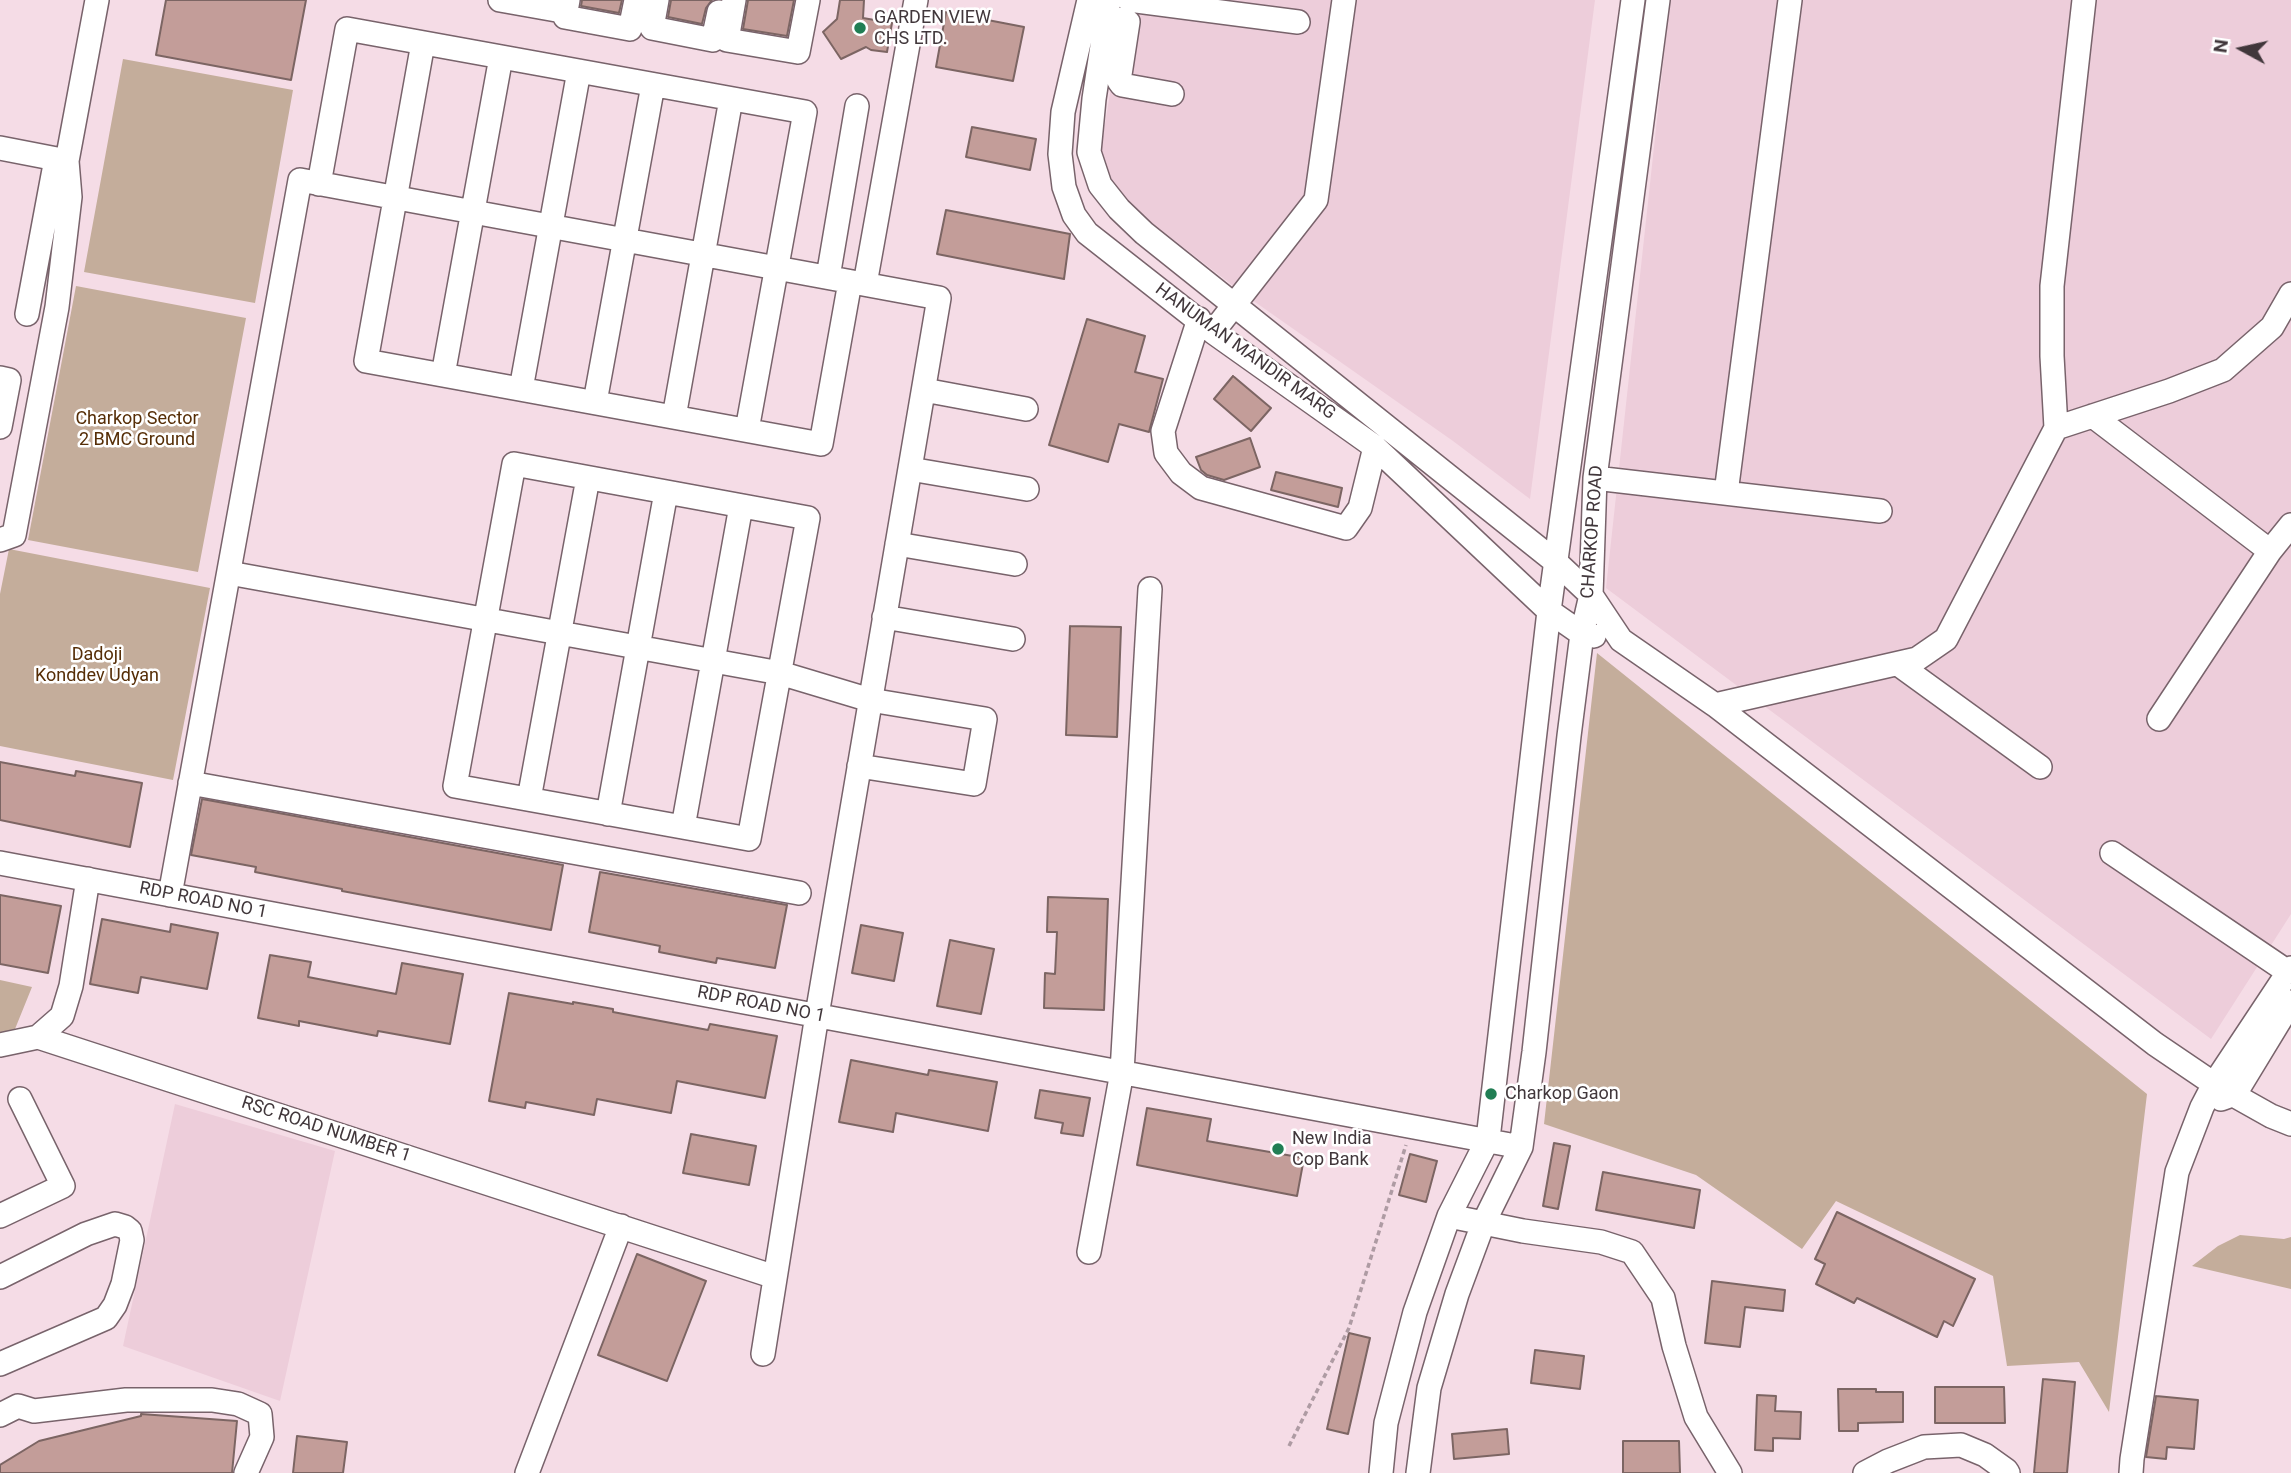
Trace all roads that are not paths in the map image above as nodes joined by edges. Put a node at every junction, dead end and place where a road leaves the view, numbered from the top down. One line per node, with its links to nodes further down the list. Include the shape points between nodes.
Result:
1 (97, 0): 29 (street)
2 (500, 0): 3 (street, via 562,11)
3 (566, 0): 4 (street, via 565,18 630,29)
4 (636, 0)
5 (657, 0): 6 (street, via 652,28 713,40)
6 (721, 0)
7 (734, 0): 8 (street, via 727,40 798,52)
8 (808, 0)
9 (822, 0): 21 (street)
10 (916, 0): 37 (street)
11 (1089, 0): 41 (street, HANUMAN MANDIR MARG, via 1063,113 1060,154 1073,215 1087,233)
12 (1129, 0): 19 (street)
13 (1344, 0): 39 (street, via 1316,200)
14 (1633, 0): 66 (street, CHARKOP ROAD)
15 (1658, 0): 56 (street, CHARKOP ROAD)
16 (1790, 0): 59 (street)
17 (2084, 0): 51 (street, via 2052,286)
18 (1108, 9): 25 (street, via 1128,22 1122,85); 39 (street, via 1089,152 1100,185 1144,233)
19 (1298, 22)
20 (423, 43): 22 (street); 30 (street, via 347,29); 31 (street)
21 (811, 51)
22 (500, 57): 23 (street); 32 (street)
23 (579, 71): 24 (street); 33 (street)
24 (653, 85): 26 (street); 34 (street)
25 (1172, 94)
26 (731, 99): 35 (street); 36 (street, via 804,112)
27 (857, 106): 37 (street)
28 (0, 148): 29 (street)
29 (61, 160): 40 (street); 63 (street, via 70,197 57,307 14,535)
30 (319, 184): 31 (street); 68 (street, via 300,180)
31 (395, 198): 32 (street); 42 (street, via 366,361)
32 (472, 212): 33 (street); 42 (street)
33 (551, 227): 34 (street); 44 (street)
34 (625, 240): 35 (street); 46 (street)
35 (703, 255): 36 (street); 49 (street)
36 (776, 268): 37 (street); 52 (street)
37 (848, 281): 45 (street, via 939,298); 52 (street, via 821,444)
38 (2291, 294): 48 (street, via 2272,327 2223,370)
39 (1234, 305): 41 (street); 66 (street)
40 (27, 314)
41 (1206, 325): 53 (street, HANUMAN MANDIR MARG); 53 (street, via 1163,431 1166,453 1181,473 1201,488 1346,528 1360,508)
42 (443, 375): 44 (street)
43 (0, 378): 50 (street, via 9,380)
44 (521, 389): 46 (street)
45 (924, 390): 47 (street); 54 (street)
46 (595, 402): 49 (street)
47 (1026, 409)
48 (2093, 416): 51 (street); 65 (street)
49 (674, 417): 52 (street)
50 (0, 427)
51 (2056, 428): 80 (street, via 1946,639 1917,659)
52 (747, 430)
53 (1375, 447): 71 (street, HANUMAN MANDIR MARG)
54 (910, 469): 57 (street); 64 (street)
55 (588, 478): 58 (street); 73 (street, via 514,464); 74 (street)
56 (1595, 478): 59 (street); 70 (street, CHARKOP ROAD)
57 (1027, 489)
58 (666, 492): 60 (street); 78 (street)
59 (1726, 494): 61 (street)
60 (741, 506): 79 (street); 81 (street, via 808,518)
61 (1881, 510)
62 (2291, 525): 65 (street)
63 (0, 540)
64 (897, 544): 67 (street); 72 (street)
65 (2270, 551): 84 (street)
66 (1557, 563): 70 (street); 71 (street, CHARKOP ROAD)
67 (1015, 564)
68 (229, 573): 73 (street); 87 (street)
69 (1150, 589): 101 (street)
70 (1591, 594): 75 (street, CHARKOP ROAD); 77 (street)
71 (1549, 611): 75 (street, HANUMAN MANDIR MARG); 107 (street, CHARKOP ROAD)
72 (884, 617): 76 (street); 82 (street)
73 (485, 620): 74 (street); 88 (street, via 455,786)
74 (559, 633): 78 (street); 88 (street)
75 (1582, 634): 77 (street); 108 (street, CHARKOP ROAD)
76 (1013, 639)
77 (1621, 640): 83 (street)
78 (638, 648): 79 (street); 89 (street)
79 (713, 661): 81 (street); 90 (street)
80 (1898, 664): 83 (street); 86 (street)
81 (780, 673): 82 (street); 90 (street, via 749,839)
82 (870, 700): 85 (street); 85 (street, via 985,719 974,784)
83 (1714, 705): 102 (street, via 2155,1044)
84 (2159, 719)
85 (859, 766): 98 (street)
86 (2040, 767)
87 (190, 783): 94 (street); 95 (street)
88 (529, 799): 89 (street)
89 (608, 814): 90 (street)
90 (683, 827)
91 (2112, 853): 96 (street)
92 (0, 863): 93 (street, RDP ROAD NO 1)
93 (88, 879): 95 (street, RDP ROAD NO 1); 99 (street, via 62,1016)
94 (799, 893)
95 (170, 895): 98 (street, RDP ROAD NO 1)
96 (2290, 970): 102 (street)
97 (2291, 1002): 103 (street)
98 (817, 1015): 101 (street, RDP ROAD NO 1); 115 (street)
99 (38, 1037): 100 (street); 112 (street, RSC ROAD NUMBER 1)
100 (0, 1045)
101 (1122, 1072): 107 (street, RDP ROAD NO 1); 113 (street)
102 (2214, 1084): 103 (street); 105 (street)
103 (2235, 1094): 105 (street); 106 (street)
104 (20, 1099): 109 (street, via 63,1186)
105 (2202, 1107): 126 (street, via 2177,1172)
106 (2291, 1124)
107 (1488, 1139): 108 (street, RDP ROAD NO 1); 110 (street)
108 (1521, 1147): 111 (street, CHARKOP ROAD)
109 (0, 1216)
110 (1449, 1216): 111 (street); 121 (street, via 1415,1312 1385,1423)
111 (1483, 1224): 122 (street, CHARKOP ROAD, via 1429,1388); 123 (street, via 1601,1242 1632,1252 1663,1298 1696,1417)
112 (621, 1226): 115 (street, RSC ROAD NUMBER 1); 120 (street)
113 (1090, 1252)
114 (0, 1277): 117 (street, via 86,1234 115,1224 130,1231 123,1284 106,1318)
115 (775, 1277): 116 (street)
116 (763, 1354)
117 (0, 1364)
118 (0, 1415): 119 (street, via 18,1406 34,1412 126,1400 238,1404 260,1414 262,1437)
119 (246, 1473)
120 (527, 1473)
121 (1381, 1473)
122 (1418, 1473)
123 (1730, 1473)
124 (1866, 1473): 125 (street, via 1924,1447 1961,1445 1985,1455)
125 (2008, 1473)
126 (2132, 1473)

